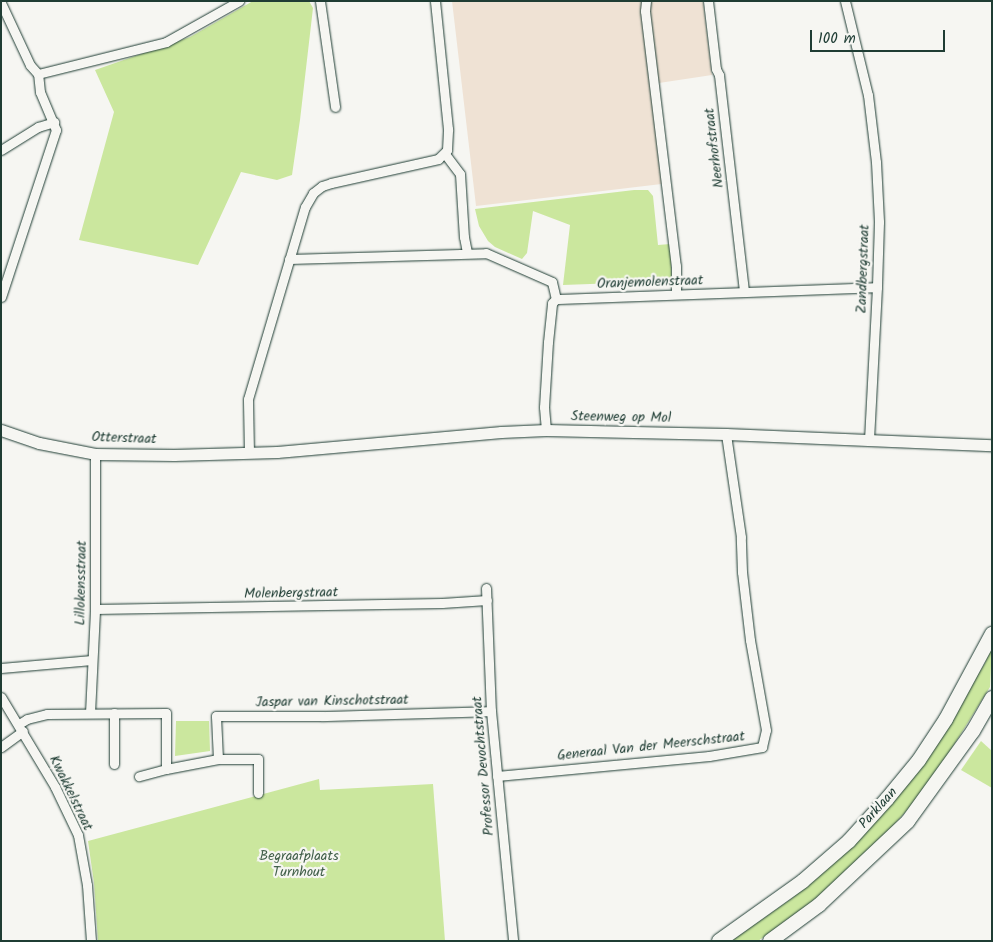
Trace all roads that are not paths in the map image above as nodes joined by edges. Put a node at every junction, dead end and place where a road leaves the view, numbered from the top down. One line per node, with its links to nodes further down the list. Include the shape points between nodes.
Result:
1 (239, 1): 8 (street, via 166,42)
2 (320, 1): 9 (street)
3 (435, 1): 12 (street, via 449,140)
4 (646, 1): 17 (street, via 676,266)
5 (708, 1): 16 (street, Neerhofstraat)
6 (845, 1): 15 (street, Zandbergstraat, via 868,99 876,162 879,222)
7 (1, 3): 8 (street, via 30,65)
8 (38, 74): 10 (street, via 40,92)
9 (335, 108)
10 (54, 122): 11 (street, via 38,127); 18 (street, via 56,130 48,157)
11 (1, 150)
12 (445, 154): 13 (street, via 460,174); 14 (street, via 438,159 322,186 313,193 305,207)
13 (467, 253): 14 (street); 19 (street, via 486,254 542,276 552,282)
14 (290, 259): 25 (street, via 248,399)
15 (877, 287): 16 (street, Oranjemolenstraat); 23 (street, Zandbergstraat)
16 (744, 292): 17 (street, Oranjemolenstraat)
17 (676, 294): 19 (street, Oranjemolenstraat)
18 (1, 297)
19 (556, 299): 21 (street, via 552,303 548,342 544,407)
20 (1, 430): 26 (street, Otterstraat, via 39,443)
21 (546, 430): 22 (street, Steenweg op Mol); 25 (street, Steenweg op Mol)
22 (726, 434): 23 (street, Steenweg op Mol); 44 (street, Generaal Van der Meerschstraat, via 741,537 750,640 766,730 762,747 709,756)
23 (869, 439): 24 (street, Steenweg op Mol)
24 (992, 445)
25 (250, 453): 26 (street, Otterstraat)
26 (95, 454): 29 (street, Lillokensstraat)
27 (486, 588): 28 (street, Professor Devochtstraat)
28 (487, 600): 29 (street, Molenbergstraat); 35 (street, Professor Devochtstraat)
29 (95, 610): 31 (street, Lillokensstraat)
30 (992, 634): 48 (main road, Parklaan, via 946,719 887,799 849,840 803,880)
31 (92, 660): 32 (street); 36 (street, Lillokensstraat)
32 (1, 668)
33 (1, 697): 38 (street, Kwakkelstraat)
34 (992, 698): 49 (main road, Parklaan, via 973,732 908,821 820,905)
35 (491, 711): 40 (street, Jaspar van Kinschotstraat, via 216,716); 44 (street, Professor Devochtstraat)
36 (90, 714): 37 (street); 38 (street, via 47,714 27,719)
37 (112, 714): 41 (street); 42 (street, via 166,714)
38 (21, 728): 39 (street); 46 (street, Kwakkelstraat, via 78,835)
39 (1, 747)
40 (218, 759): 42 (street); 45 (street, via 258,759)
41 (114, 764)
42 (166, 769): 43 (street)
43 (139, 776)
44 (497, 776): 47 (street, Professor Devochtstraat)
45 (258, 794)
46 (92, 941)
47 (513, 941)
48 (719, 941)
49 (770, 941)

